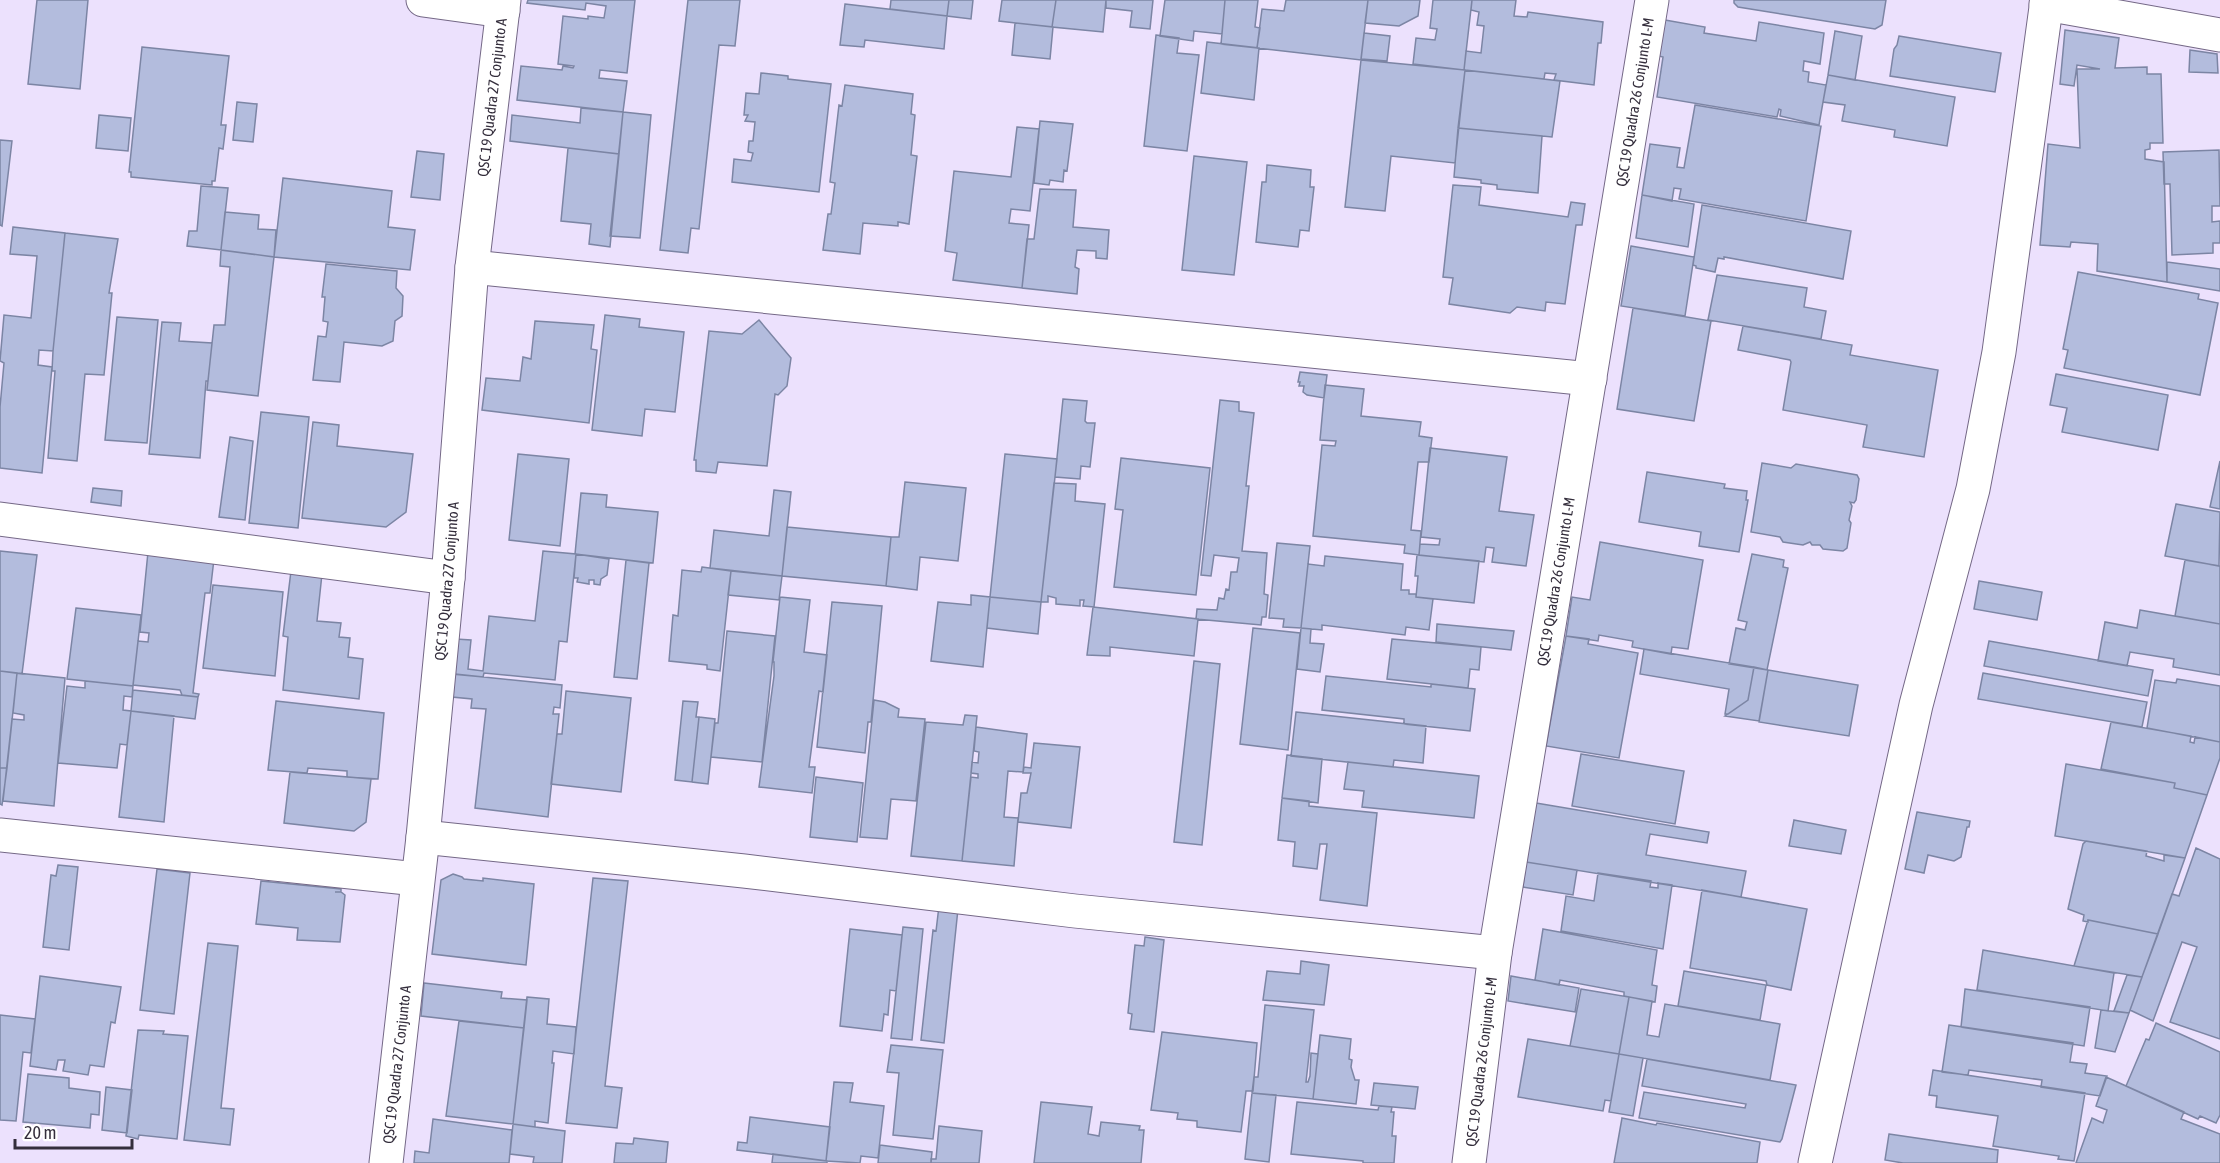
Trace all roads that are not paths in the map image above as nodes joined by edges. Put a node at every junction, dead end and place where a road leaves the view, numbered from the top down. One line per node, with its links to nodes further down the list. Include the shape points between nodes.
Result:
1 (423, 0): 4 (street)
2 (1652, 0): 7 (street, QSC 19 Quadra 26 Conjunto L-M)
3 (2047, 2): 5 (street); 16 (street, via 1999,352 1973,489 1916,705)
4 (503, 5): 6 (street, QSC 19 Quadra 27 Conjunto A)
5 (2220, 35)
6 (472, 267): 7 (street); 9 (street, QSC 19 Quadra 27 Conjunto A)
7 (1590, 379): 13 (street, QSC 19 Quadra 26 Conjunto L-M)
8 (0, 519): 9 (street)
9 (448, 578): 11 (street, QSC 19 Quadra 27 Conjunto A)
10 (0, 835): 12 (street)
11 (423, 837): 12 (street, QSC 19 Quadra 27 Conjunto A); 13 (street, via 1075,911)
12 (417, 879): 14 (street, QSC 19 Quadra 27 Conjunto A)
13 (1495, 953): 15 (street, QSC 19 Quadra 26 Conjunto L-M)
14 (386, 1163)
15 (1469, 1163)
16 (1815, 1163)

